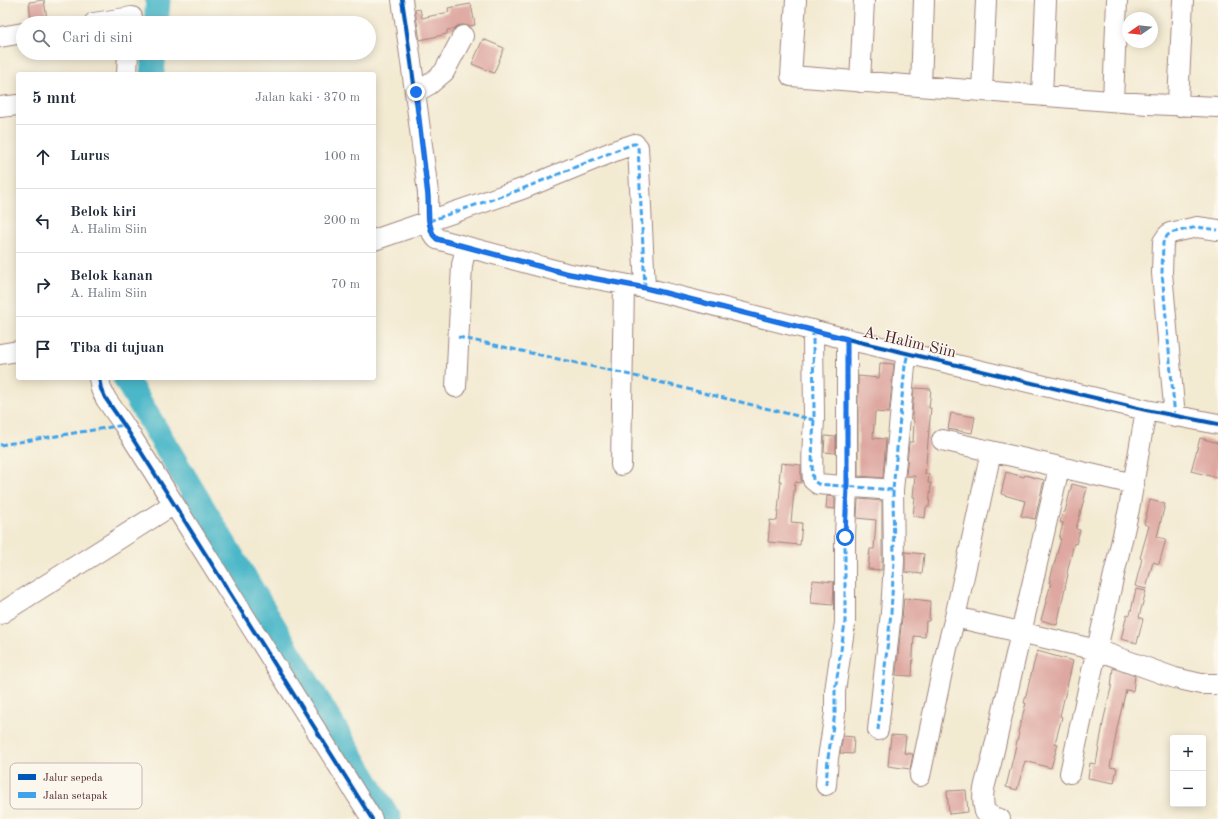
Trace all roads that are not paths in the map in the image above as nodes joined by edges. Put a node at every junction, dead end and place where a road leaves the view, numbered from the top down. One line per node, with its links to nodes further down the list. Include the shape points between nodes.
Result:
1 (402, 0): 19 (street, A. Halim Siin)
2 (796, 0): 16 (street, via 791,76)
3 (864, 0): 16 (street)
4 (924, 0): 17 (street)
5 (986, 0): 18 (street)
6 (1046, 0): 20 (street)
7 (1117, 0): 21 (street)
8 (1183, 0): 23 (street)
9 (133, 13): 10 (street)
10 (121, 16)
11 (16, 34): 13 (street)
12 (463, 36): 19 (street, via 444,72)
13 (0, 37)
14 (128, 60): 15 (street)
15 (127, 72)
16 (860, 82): 17 (street)
17 (921, 86): 18 (street)
18 (982, 91): 20 (street)
19 (416, 92): 26 (street, A. Halim Siin)
20 (1042, 96): 21 (street)
21 (1113, 101): 23 (street)
22 (16, 105): 24 (street)
23 (1179, 106): 25 (street)
24 (0, 107)
25 (1218, 107)
26 (429, 221): 28 (street); 29 (street, A. Halim Siin, via 433,235 437,239); 31 (street, via 522,189 635,144 638,147)
27 (1218, 230): 40 (street, via 1197,227 1170,233 1163,242 1162,273)
28 (376, 239)
29 (464, 256): 30 (street, A. Halim Siin); 38 (street)
30 (624, 284): 31 (street, A. Halim Siin); 44 (street)
31 (646, 288): 32 (street, A. Halim Siin)
32 (813, 330): 33 (street, A. Halim Siin); 47 (street, via 813,480 818,484)
33 (847, 339): 35 (street, A. Halim Siin); 47 (street)
34 (16, 351): 36 (street)
35 (908, 353): 39 (street, A. Halim Siin); 48 (street)
36 (0, 354)
37 (99, 380): 49 (street, via 106,399)
38 (456, 387)
39 (1146, 410): 40 (street, A. Halim Siin); 46 (street)
40 (1175, 417): 41 (street, A. Halim Siin)
41 (1218, 424)
42 (942, 440): 43 (street)
43 (991, 452): 45 (street); 51 (street)
44 (621, 465)
45 (1059, 468): 46 (street); 52 (street)
46 (1134, 484): 53 (street)
47 (847, 486): 48 (street); 58 (street, via 845,623)
48 (893, 490): 55 (street, via 894,561 891,613)
49 (174, 504): 50 (street); 59 (street)
50 (0, 614)
51 (955, 617): 52 (street); 57 (street)
52 (1021, 631): 53 (street); 60 (street, via 992,763 983,792 985,812)
53 (1097, 650): 54 (street, via 1175,678 1200,684); 56 (street)
54 (1218, 684)
55 (878, 730)
56 (1070, 773)
57 (920, 776)
58 (826, 785)
59 (372, 819)
60 (1000, 819)

